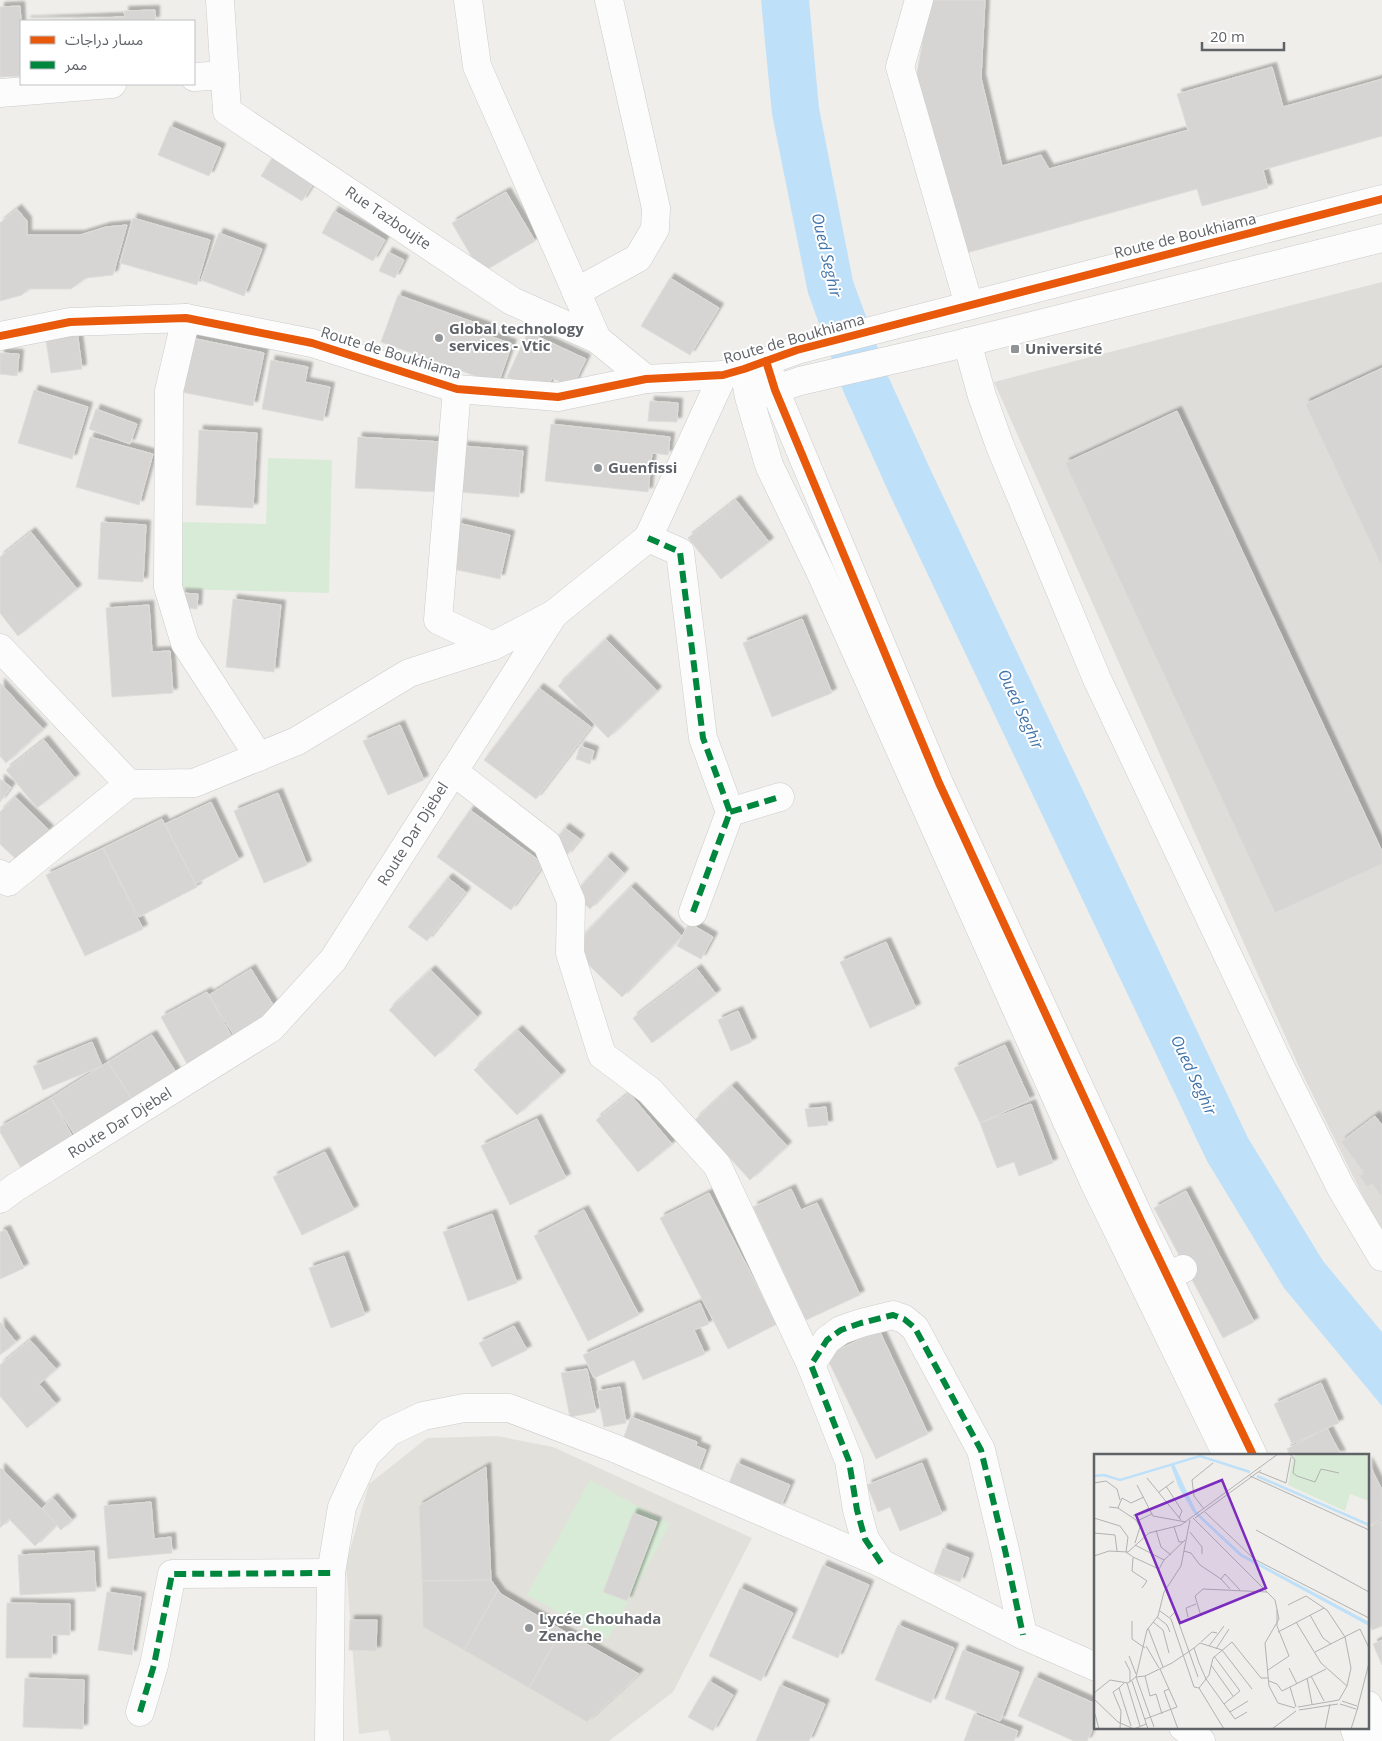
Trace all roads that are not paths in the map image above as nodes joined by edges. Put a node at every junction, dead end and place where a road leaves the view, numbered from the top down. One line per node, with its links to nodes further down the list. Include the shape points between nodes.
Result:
1 (220, 0): 5 (street, Rue Tazboujte)
2 (468, 0): 11 (street, via 477,66)
3 (609, 0): 11 (street, via 656,208 655,228 638,258)
4 (919, 0): 12 (street, via 900,67)
5 (225, 75): 6 (street); 15 (street, Rue Tazboujte, via 227,111 512,301)
6 (195, 77)
7 (100, 85): 8 (street)
8 (0, 93)
9 (1382, 200): 12 (street, Route de Boukhiama)
10 (1382, 238): 16 (street)
11 (576, 292): 15 (street)
12 (969, 305): 17 (street, Route de Boukhiama, via 797,350)
13 (186, 318): 14 (street, Route de Boukhiama, via 70,322); 19 (street, Route de Boukhiama, via 312,343); 25 (street, via 169,390 168,587 185,644)
14 (0, 336)
15 (597, 340): 18 (street, Rue Tazboujte)
16 (958, 344): 20 (street, via 800,381); 33 (street, via 1097,679 1281,1068 1341,1188)
17 (744, 368): 18 (street, Route de Boukhiama); 20 (street); 21 (street, Route Dar Djebel)
18 (646, 378): 19 (street, Route de Boukhiama, via 558,397)
19 (457, 389): 23 (street, via 438,620)
20 (762, 394): 35 (street, via 769,465 819,569 1094,1182); 36 (street, via 939,784 1175,1272)
21 (648, 538): 22 (street, Route Dar Djebel); 29 (street, via 680,552 703,738)
22 (554, 614): 23 (street); 26 (street, Route Dar Djebel)
23 (493, 646): 25 (street, via 409,673 297,741)
24 (0, 648): 27 (street)
25 (259, 757): 27 (street, via 194,783)
26 (453, 771): 32 (street, Route Dar Djebel, via 333,960 271,1028); 34 (street, via 547,844 571,901 570,953 602,1055 650,1091 717,1165)
27 (129, 784): 30 (street, via 8,882)
28 (780, 797): 29 (street)
29 (730, 812): 31 (street)
30 (0, 874)
31 (693, 912)
32 (0, 1198)
33 (1382, 1258)
34 (811, 1365): 37 (street, via 849,1461 865,1539); 39 (street, via 827,1340 841,1330 893,1315 915,1328 981,1450)
35 (1227, 1454)
36 (1253, 1454)
37 (881, 1563): 38 (street, via 614,1448 509,1408 464,1408 414,1420 389,1432 366,1455 342,1507); 39 (street)
38 (331, 1573): 42 (street, via 172,1574 154,1665); 45 (street)
39 (1022, 1635): 40 (street)
40 (1094, 1666)
41 (1370, 1710): 48 (street)
42 (140, 1712)
43 (1184, 1728): 46 (street)
44 (1354, 1728): 47 (street)
45 (329, 1741)
46 (1201, 1741)
47 (1359, 1741)
48 (1382, 1741)

